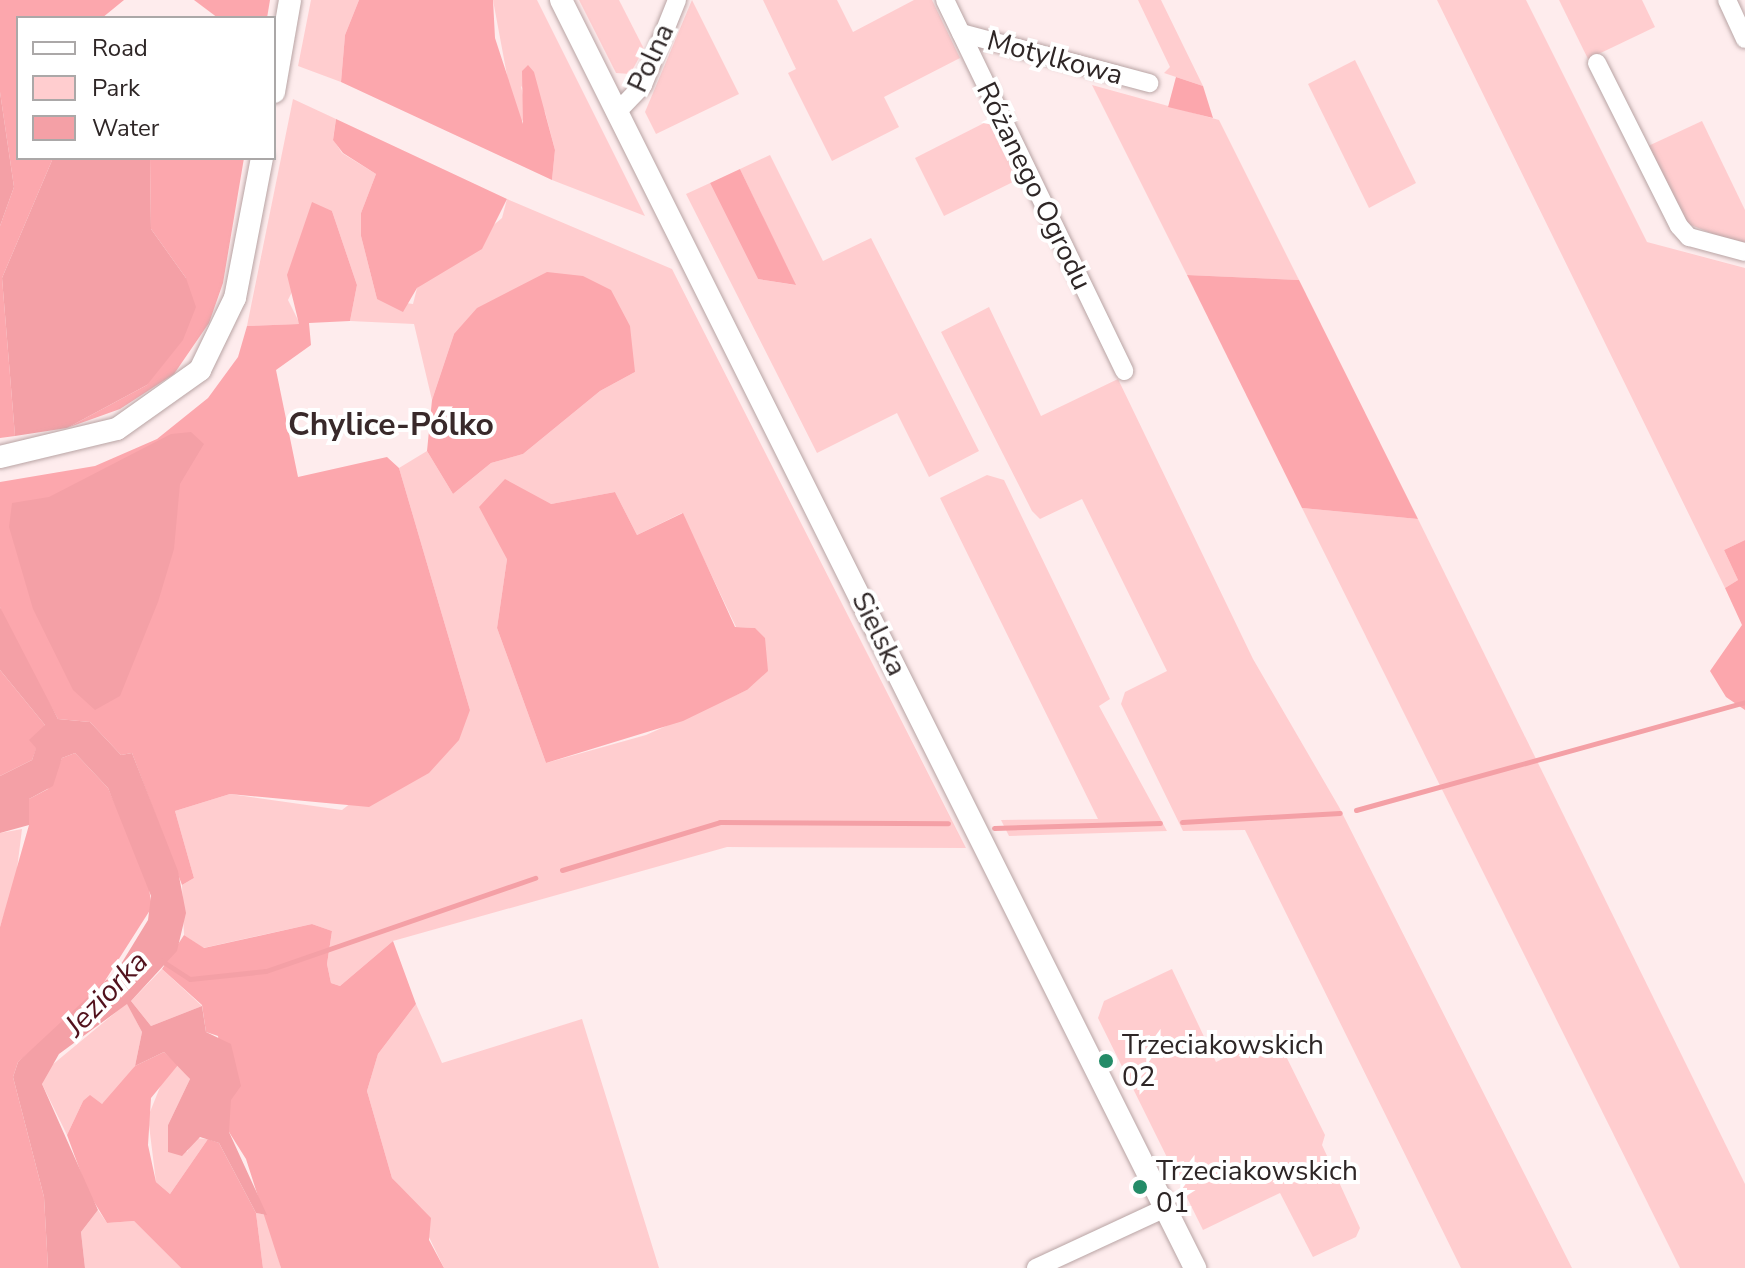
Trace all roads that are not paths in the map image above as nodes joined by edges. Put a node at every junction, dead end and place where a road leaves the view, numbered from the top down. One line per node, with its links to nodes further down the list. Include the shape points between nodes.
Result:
1 (290, 0): 9 (street)
2 (561, 0): 11 (street, Sielska)
3 (677, 0): 11 (street, Polna, via 643,85)
4 (945, 0): 6 (street, Różanego Ogrodu)
5 (1727, 0): 7 (street)
6 (961, 33): 10 (street, Motylkowa); 14 (street, Różanego Ogrodu)
7 (1745, 39)
8 (1597, 63): 13 (street, via 1670,215 1689,237)
9 (276, 80)
10 (1149, 83)
11 (618, 111): 16 (street, Sielska)
12 (262, 160): 15 (street, via 241,279 200,370 117,429)
13 (1745, 252)
14 (1124, 371)
15 (0, 457)
16 (1165, 1208): 17 (street); 18 (street, Sielska)
17 (1036, 1268)
18 (1195, 1268)

